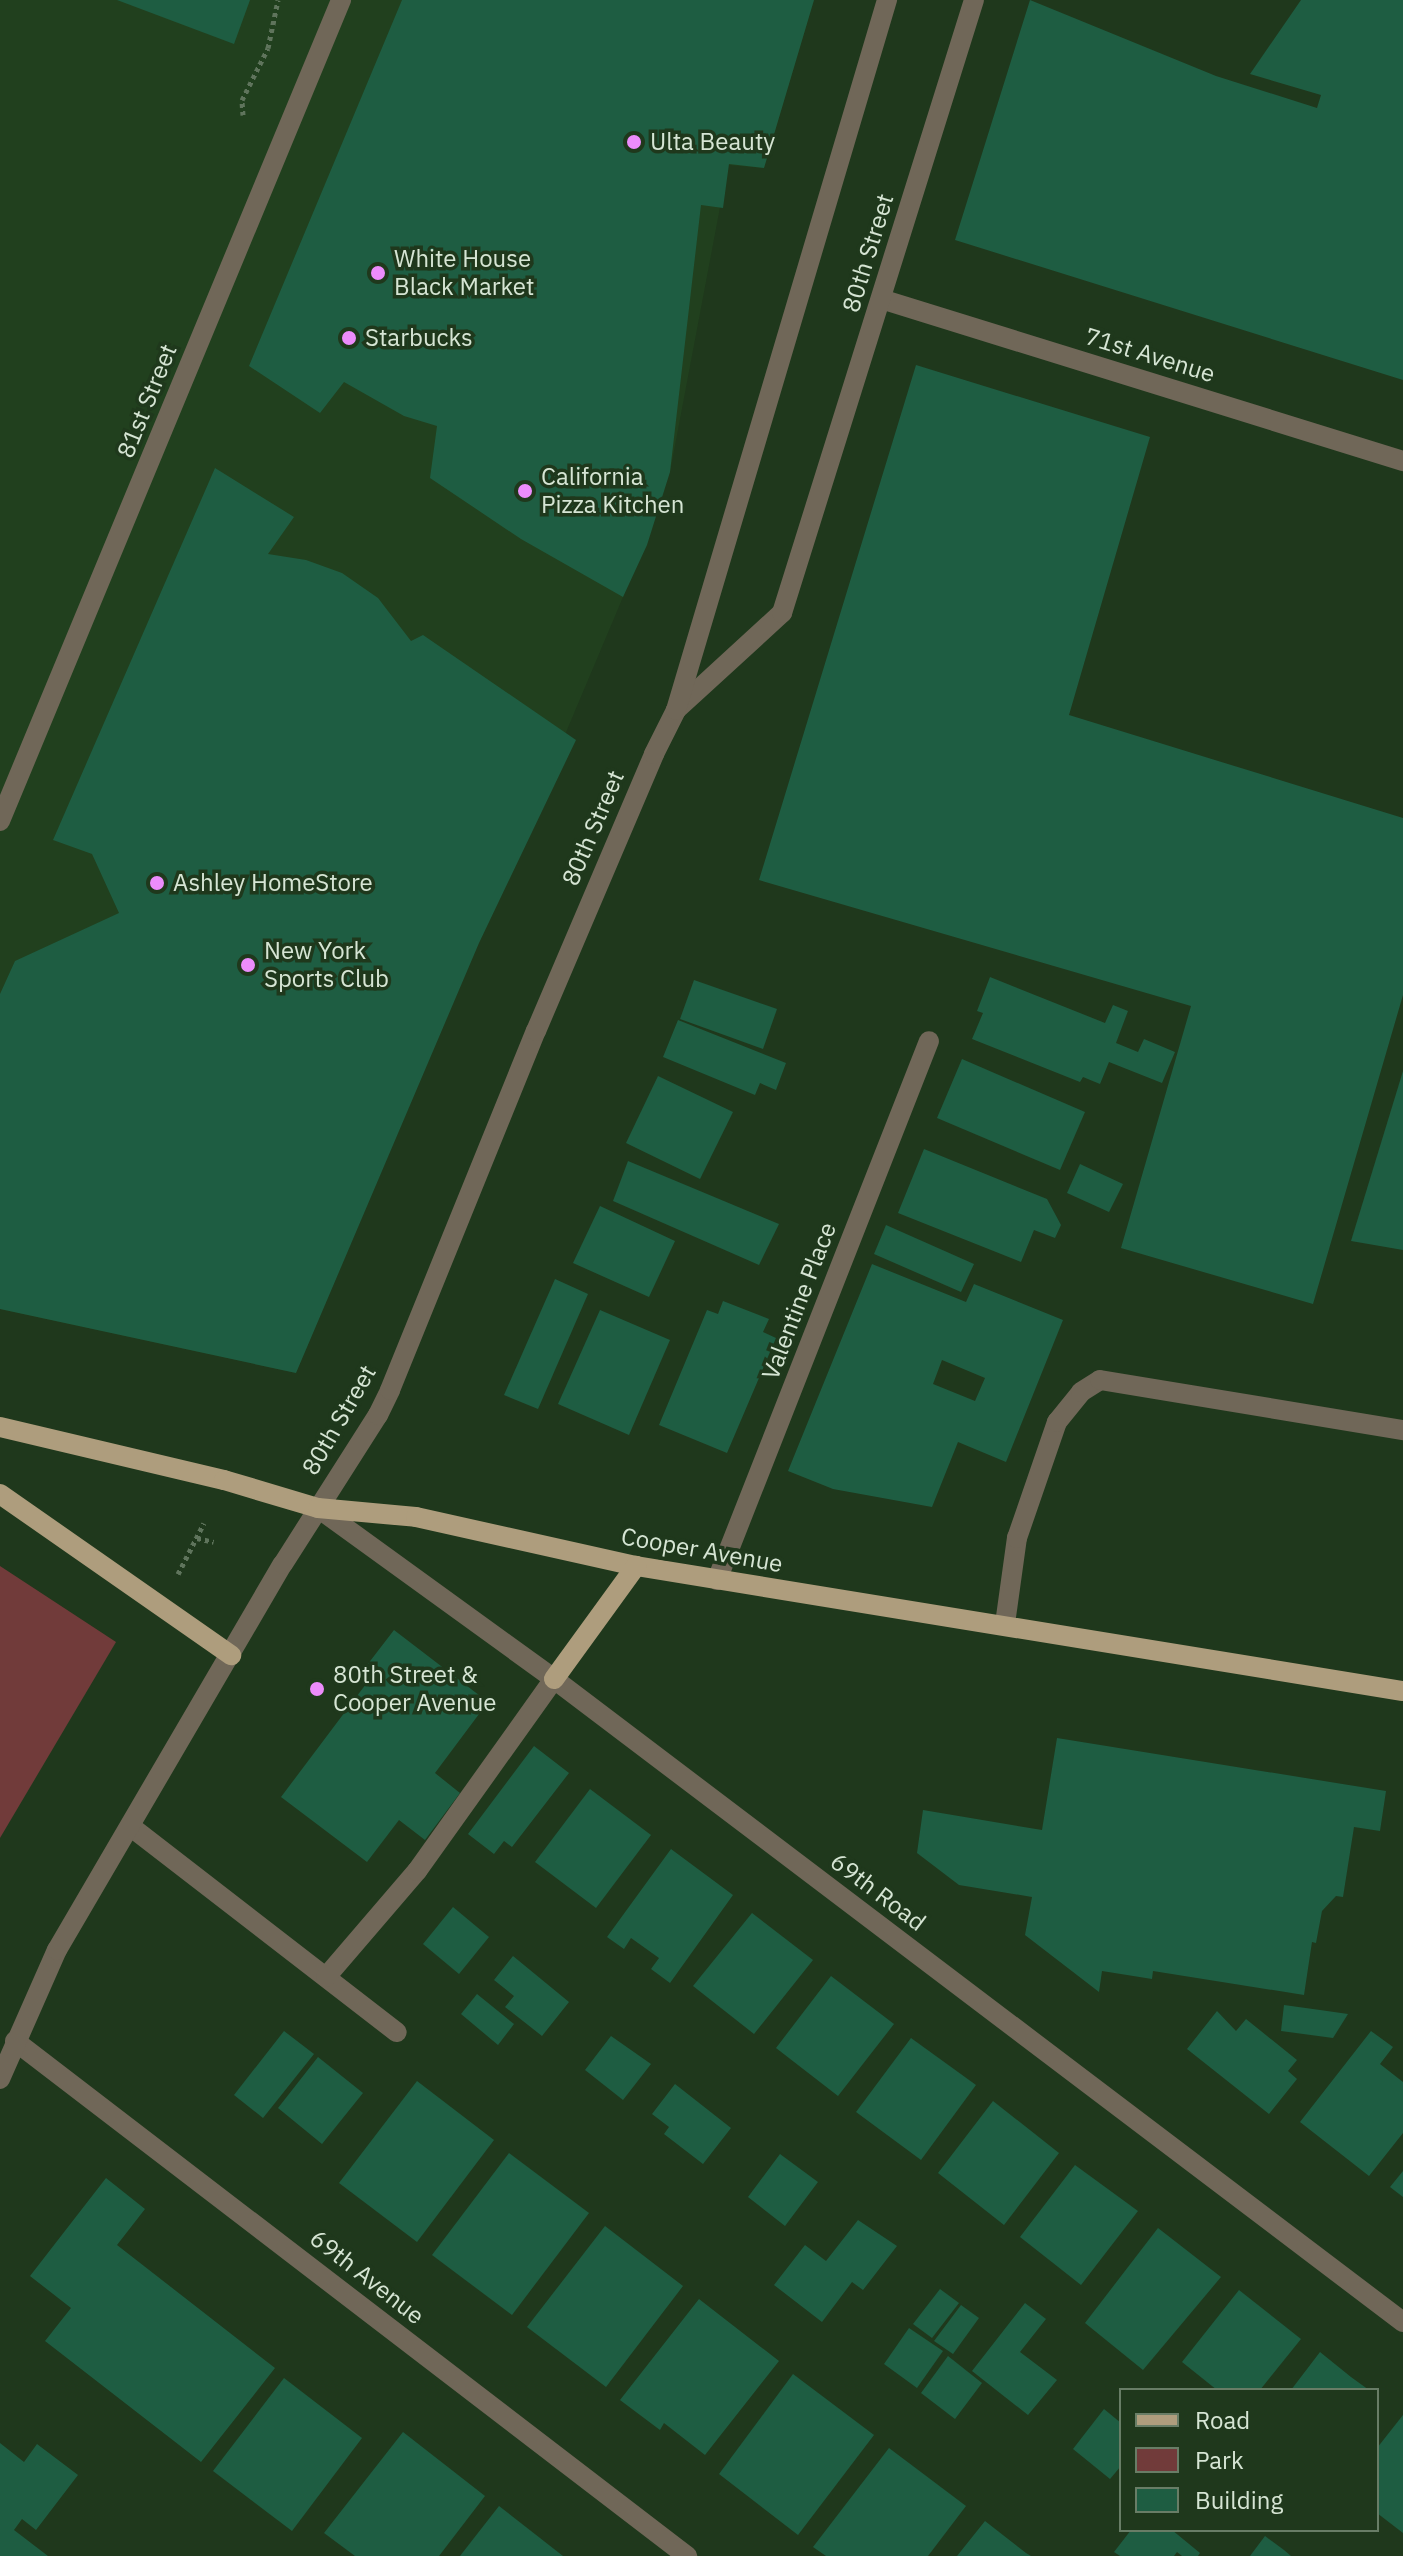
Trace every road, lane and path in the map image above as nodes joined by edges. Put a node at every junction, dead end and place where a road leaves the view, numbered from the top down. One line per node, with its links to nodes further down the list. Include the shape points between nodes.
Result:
1 (278, 0): 5 (path, via 268,48 242,100)
2 (341, 0): 9 (street, 81st Street)
3 (887, 0): 8 (street, 80th Street)
4 (974, 0): 6 (street, 80th Street)
5 (243, 115)
6 (881, 299): 7 (street, 71st Avenue); 8 (street, 80th Street, via 782,613)
7 (1403, 461)
8 (676, 710): 14 (street, 80th Street, via 536,1031 390,1390)
9 (0, 821)
10 (929, 1041): 19 (street, Valentine Place)
11 (0, 1427): 14 (main road, Cooper Avenue)
12 (1403, 1430): 21 (street, via 1100,1380 1081,1392 1057,1422 1017,1538)
13 (0, 1494): 22 (main road)
14 (318, 1508): 18 (main road, Cooper Avenue, via 416,1517); 22 (street, 80th Street); 23 (street, 69th Road)
15 (204, 1523): 16 (path)
16 (197, 1538): 17 (path); 20 (path)
17 (214, 1542)
18 (636, 1566): 19 (main road, Cooper Avenue); 23 (main road)
19 (717, 1580): 21 (main road, Cooper Avenue)
20 (174, 1582)
21 (1005, 1624): 24 (main road, Cooper Avenue)
22 (231, 1655): 25 (street, 80th Street)
23 (554, 1679): 26 (street, via 417,1871); 30 (street, 69th Road)
24 (1403, 1691)
25 (130, 1826): 26 (street); 28 (street, 80th Street, via 57,1950)
26 (326, 1977): 27 (street)
27 (397, 2032)
28 (15, 2041): 29 (street, 80th Street); 31 (street, 69th Avenue)
29 (0, 2079)
30 (1403, 2322)
31 (687, 2556)

